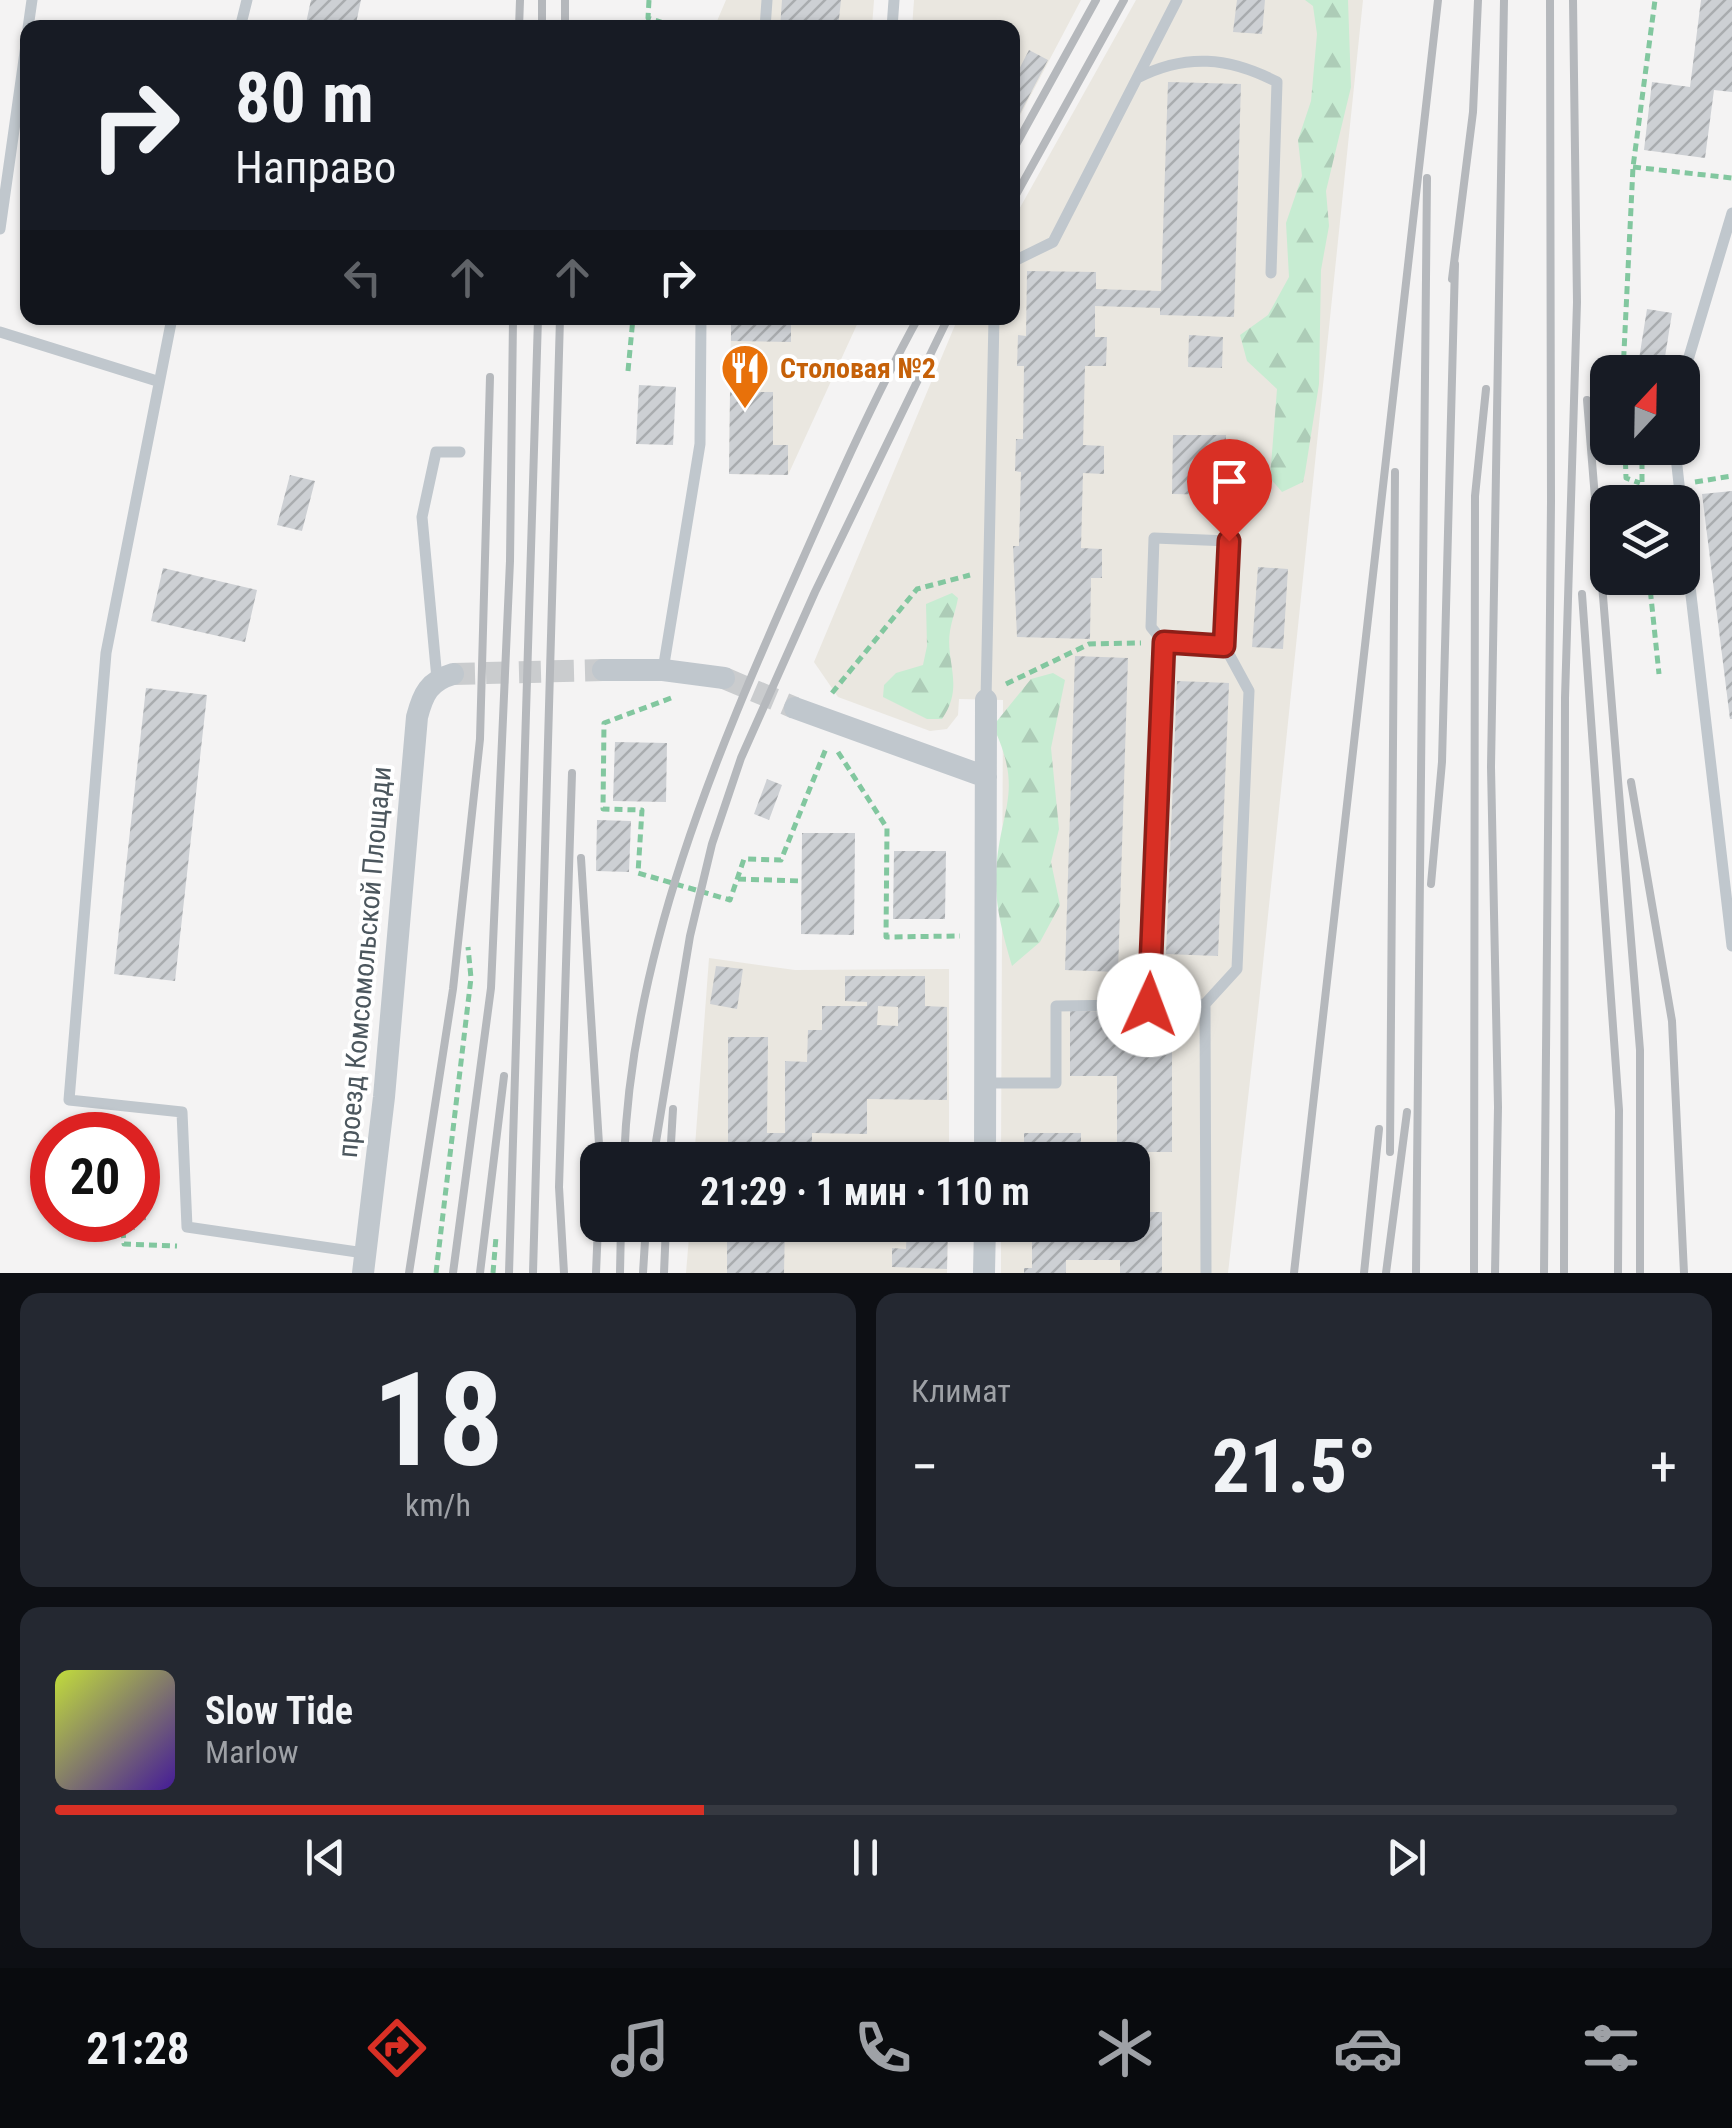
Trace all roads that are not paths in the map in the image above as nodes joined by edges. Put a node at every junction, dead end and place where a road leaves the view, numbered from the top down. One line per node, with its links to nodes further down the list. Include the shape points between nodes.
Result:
1 (1177, 0): 2 (lane)
2 (1137, 78): 6 (lane, via 1053,242); 7 (lane, via 1170,61 1242,64 1277,82)
3 (20, 86): 5 (lane)
4 (1732, 213): 12 (lane)
5 (0, 229)
6 (1020, 258)
7 (1272, 272)
8 (170, 325): 13 (lane)
9 (701, 325): 19 (lane, via 700,444)
10 (994, 325): 22 (lane)
11 (0, 332): 13 (lane)
12 (1689, 355)
13 (157, 381): 31 (lane, via 106,654 69,1100 182,1112 187,1227)
14 (460, 452): 20 (lane, via 436,452 422,517)
15 (1691, 595): 25 (lane)
16 (1164, 642): 17 (lane); 17 (lane, via 1151,627 1154,538 1229,541); 27 (lane)
17 (1224, 646): 26 (lane, via 1249,691 1237,969)
18 (603, 670): 19 (street)
19 (663, 670): 21 (street)
20 (445, 676): 31 (street, проезд Комсомольской Площади, via 422,694 410,767 384,1097)
21 (724, 678)
22 (986, 697): 24 (street)
23 (795, 708): 24 (street)
24 (986, 777): 28 (street)
25 (1732, 946)
26 (1205, 1004): 27 (lane); 33 (lane)
27 (1149, 1005): 28 (lane, via 1056,1006 1056,1083)
28 (984, 1083): 29 (street)
29 (985, 1142)
30 (985, 1242): 32 (street)
31 (363, 1263)
32 (984, 1273)
33 (1206, 1273)

